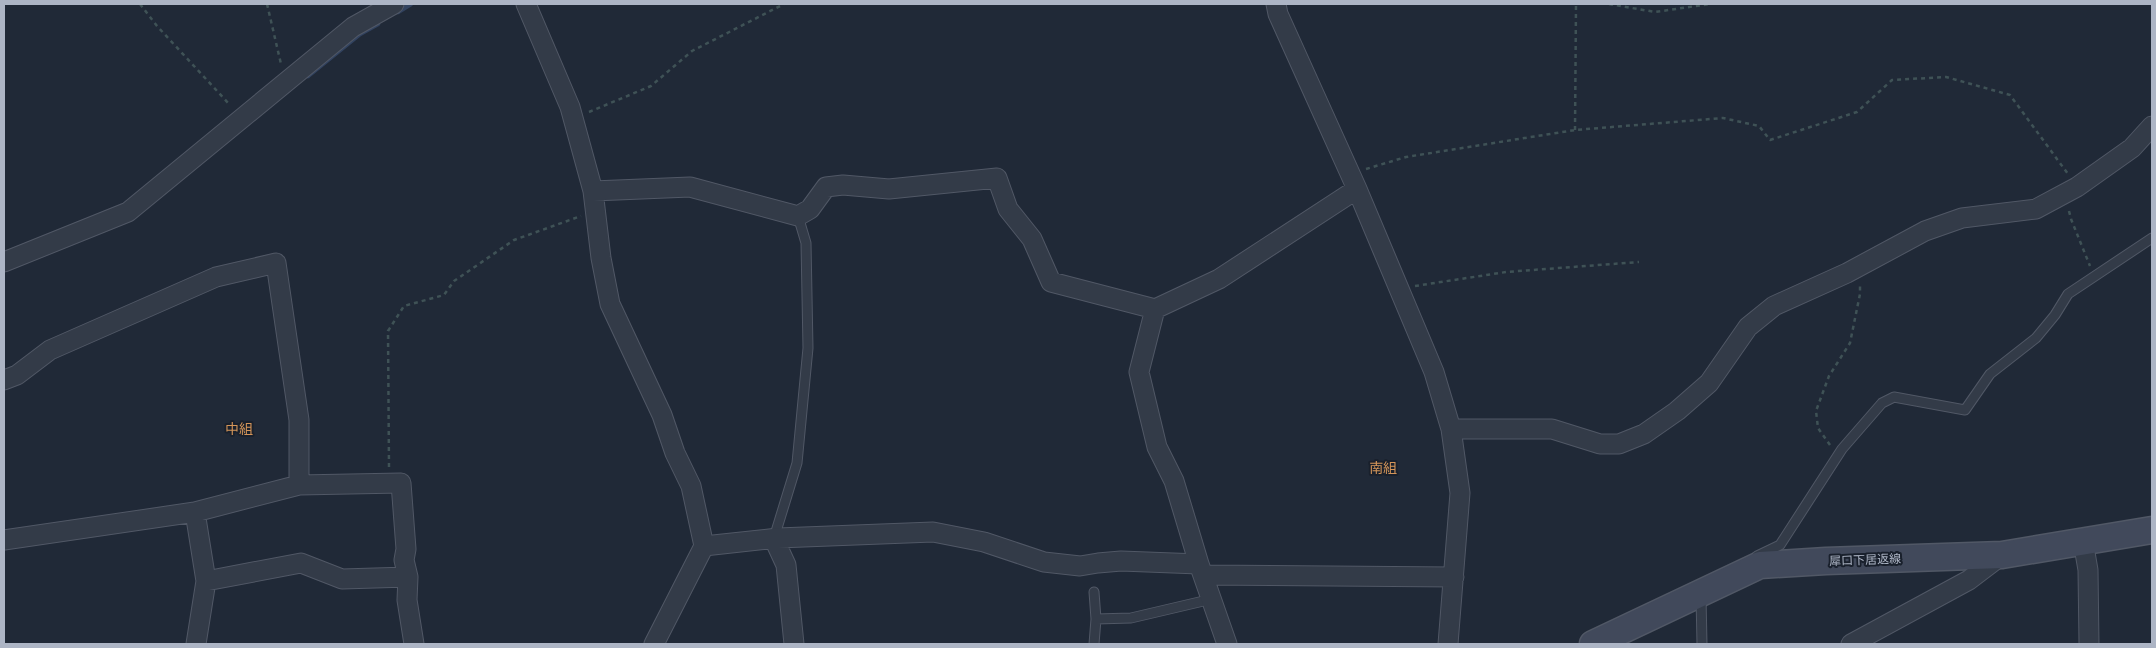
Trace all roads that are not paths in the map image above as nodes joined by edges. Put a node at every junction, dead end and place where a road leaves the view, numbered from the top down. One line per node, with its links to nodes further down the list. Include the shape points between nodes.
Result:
1 (394, 4): 9 (street, via 353,27 128,212)
2 (526, 4): 6 (street, via 570,107)
3 (1276, 4): 5 (street)
4 (2152, 126): 12 (street, via 2132,148 2072,190 2036,209 1962,218 1925,231 1774,306 1748,327 1709,383 1644,434 1619,444 1600,444 1552,429)
5 (1353, 181): 10 (street, via 1219,279); 12 (street, via 1434,372)
6 (593, 191): 7 (street, via 690,187); 19 (street, via 610,304 691,486)
7 (798, 216): 10 (street, via 810,209 826,188 843,185 889,189 997,178 1008,209 1032,239 1051,282); 16 (lane, via 806,243 808,348 797,462)
8 (2152, 238): 21 (lane, via 2068,294 2036,338 1990,374 1965,410 1894,397 1882,403 1838,456 1780,545)
9 (4, 262)
10 (1155, 309): 22 (street, via 1139,372 1157,448 1174,481)
11 (4, 380): 13 (street, via 17,375 50,350 216,277 276,263 298,420)
12 (1451, 429): 24 (street, via 1460,493)
13 (299, 485): 14 (street); 23 (street, via 401,483 404,560)
14 (195, 512): 17 (street); 25 (street)
15 (2152, 530): 18 (main road, 犀口下居返線)
16 (774, 539): 19 (street); 22 (street, via 933,532 984,542 1044,562 1080,566 1121,561); 33 (street, via 786,565)
17 (4, 540)
18 (2083, 541): 20 (main road, 犀口下居返線); 40 (street, via 2088,570)
19 (704, 546): 32 (street)
20 (2002, 555): 26 (main road, 犀口下居返線, via 1760,565); 39 (street, via 1969,580)
21 (1745, 561)
22 (1201, 569): 24 (street); 28 (street)
23 (408, 577): 25 (street, via 342,579 301,563); 31 (street)
24 (1454, 577): 36 (street)
25 (206, 582): 30 (street)
26 (1701, 587): 37 (main road, 犀口下居返線); 38 (lane)
27 (1094, 592): 29 (lane)
28 (1212, 599): 29 (lane, via 1131,618); 35 (street)
29 (1096, 619): 34 (lane)
30 (196, 644)
31 (414, 644)
32 (654, 644)
33 (794, 644)
34 (1094, 644)
35 (1227, 644)
36 (1448, 644)
37 (1593, 644)
38 (1702, 644)
39 (1851, 644)
40 (2089, 644)

